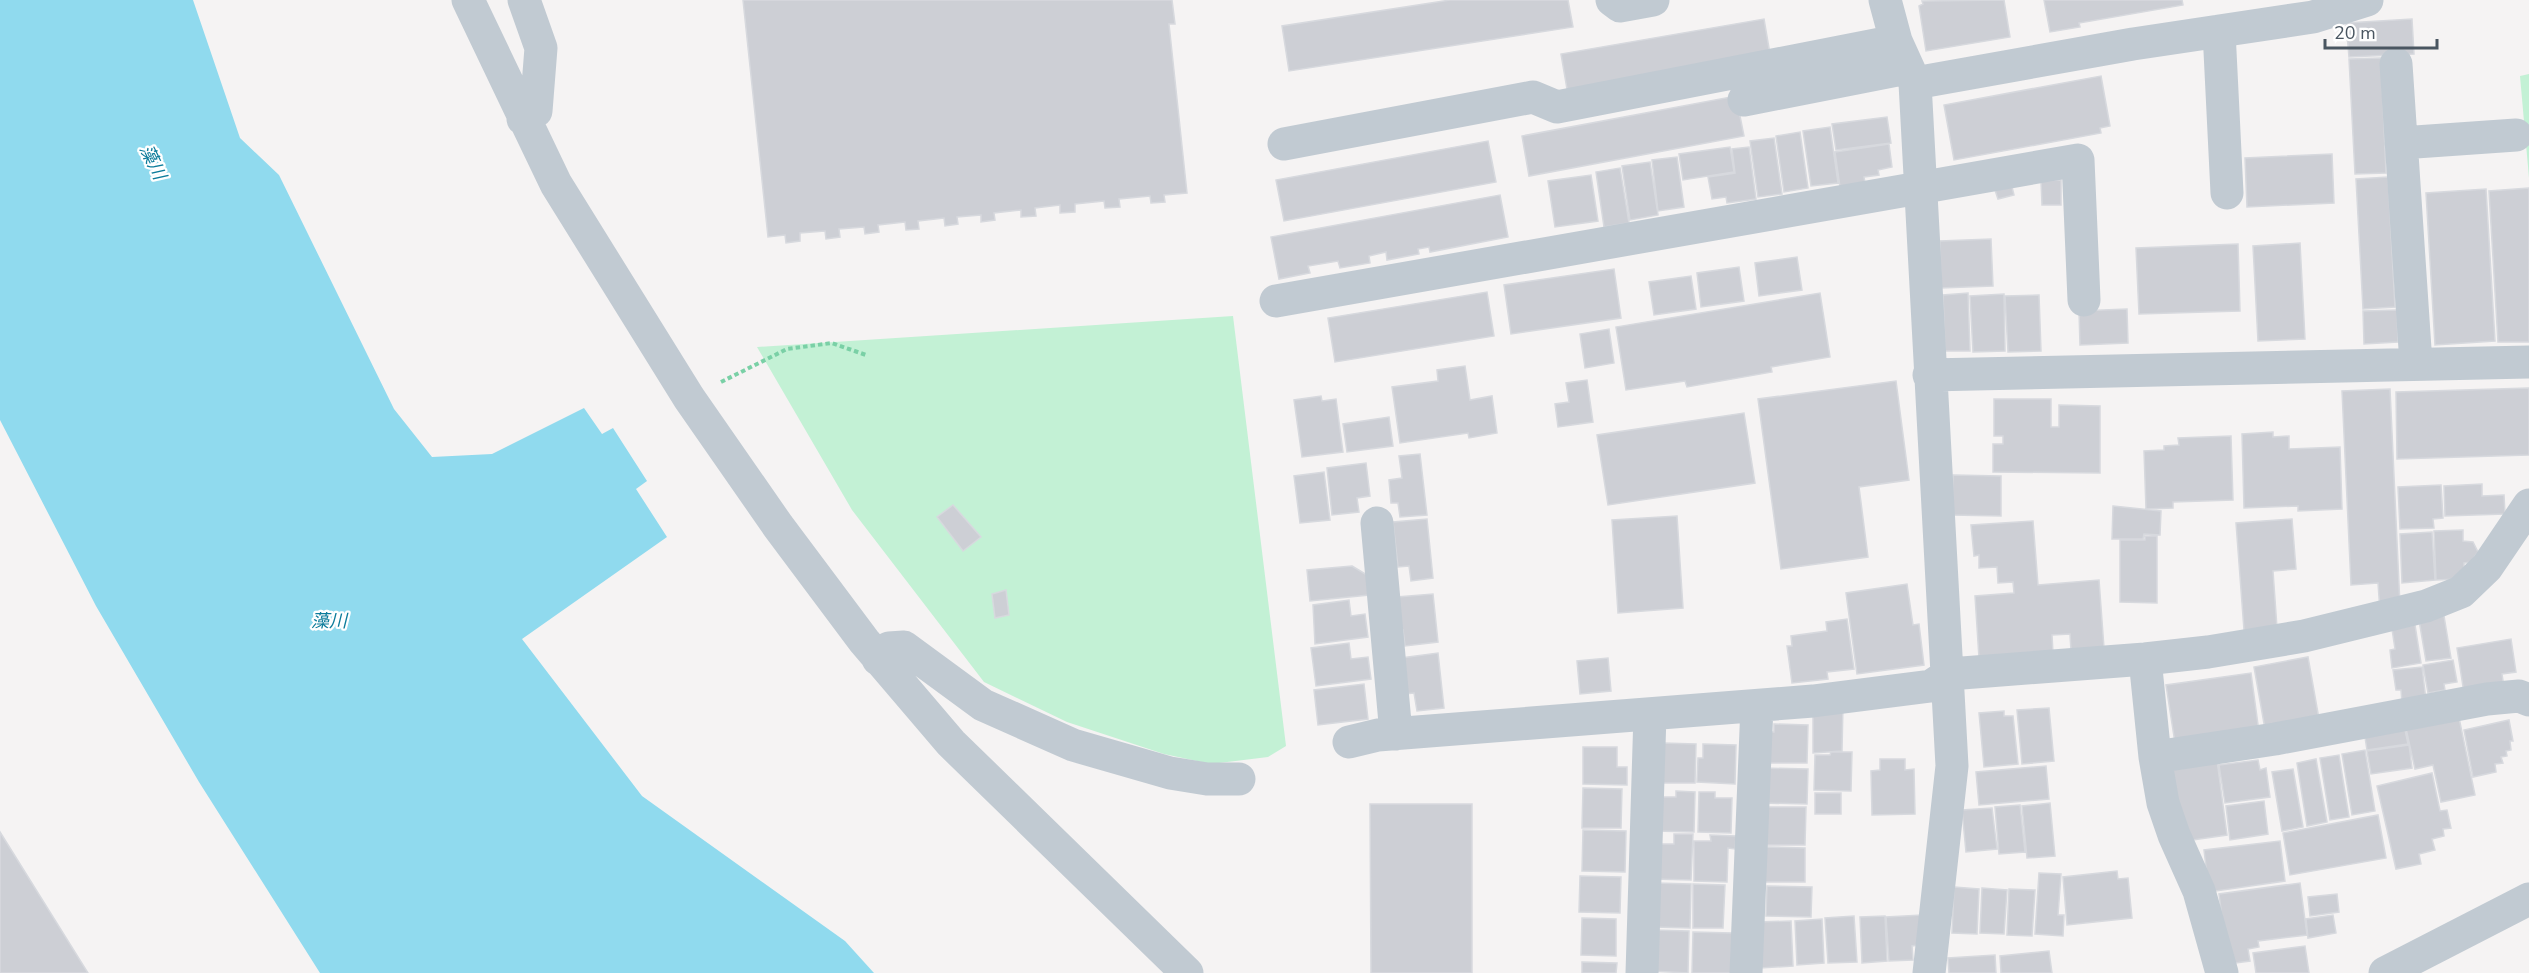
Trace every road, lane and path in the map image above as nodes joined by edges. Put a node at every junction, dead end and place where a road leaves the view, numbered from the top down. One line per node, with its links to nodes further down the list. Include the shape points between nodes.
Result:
1 (468, 0): 12 (street)
2 (524, 0): 12 (street, via 541,48 536,111)
3 (1612, 0): 4 (street, via 1620,6)
4 (1653, 0)
5 (1885, 0): 9 (street)
6 (2367, 0): 7 (street, via 2313,17)
7 (2273, 11): 8 (street)
8 (2219, 31): 9 (street, via 2133,44); 17 (street)
9 (1906, 64): 11 (street); 14 (street, via 1557,107 1533,97); 16 (street)
10 (2396, 64): 15 (street)
11 (1744, 100)
12 (523, 119): 24 (street, via 561,193)
13 (2516, 135): 15 (street)
14 (1284, 144)
15 (2402, 144): 22 (street)
16 (1920, 187): 18 (street, via 2078,160); 19 (street); 23 (street)
17 (2228, 193)
18 (2084, 300)
19 (1276, 301)
20 (866, 355): 24 (path, via 832,343 787,349)
21 (2529, 362): 22 (street)
22 (2416, 364): 23 (street)
23 (1929, 375): 29 (street)
24 (689, 398): 27 (street)
25 (2529, 505): 28 (street, via 2487,567 2461,592 2426,606 2304,636)
26 (1377, 523): 33 (street)
27 (878, 659): 36 (street, via 889,648 904,647 983,705 1073,745 1170,773); 38 (street, via 951,743)
28 (2145, 659): 29 (street); 35 (street)
29 (1949, 674): 31 (street, via 1931,686); 41 (street, via 1951,792)
30 (2529, 700): 35 (street, via 2519,696 2487,699)
31 (1757, 706): 32 (street); 40 (street)
32 (1650, 714): 33 (street); 39 (street)
33 (1396, 734): 34 (street)
34 (1349, 742)
35 (2155, 757): 42 (street, via 2163,803 2199,891)
36 (1239, 779)
37 (2529, 899): 43 (street)
38 (1187, 973)
39 (1642, 973)
40 (1746, 973)
41 (1929, 973)
42 (2222, 973)
43 (2385, 973)

